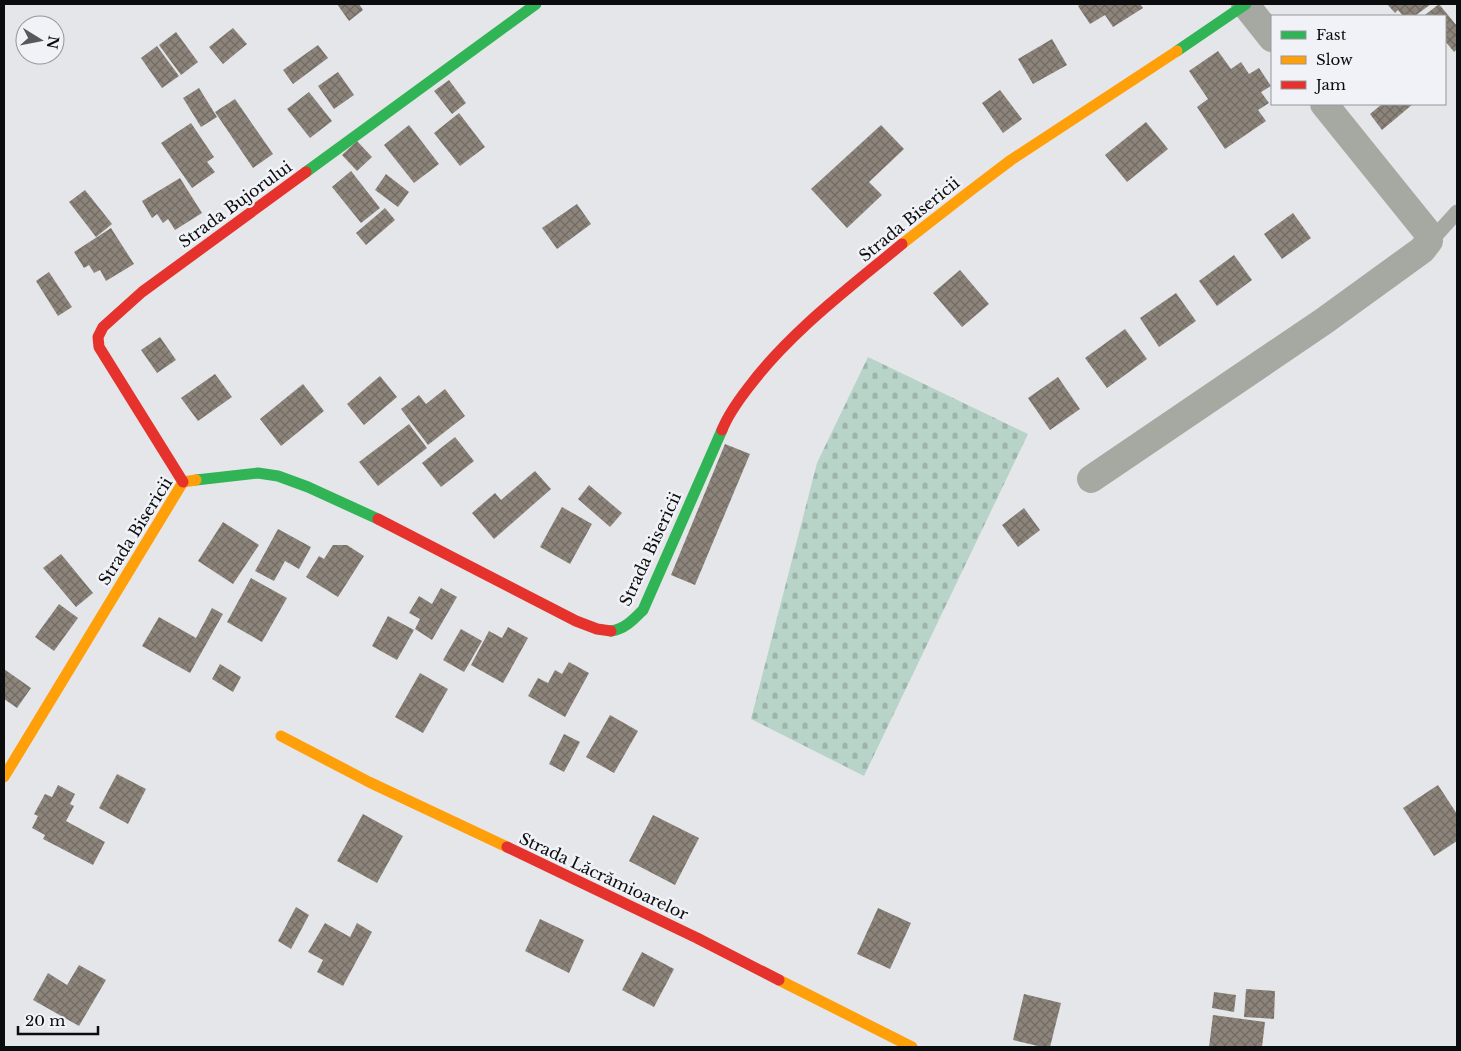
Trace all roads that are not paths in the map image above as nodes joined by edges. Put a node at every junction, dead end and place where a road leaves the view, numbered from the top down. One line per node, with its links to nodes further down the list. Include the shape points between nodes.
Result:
1 (536, 4): 8 (street, Strada Bujorului, via 142,292 103,327 98,337 99,347)
2 (1246, 4): 3 (street); 8 (street, Strada Bisericii, via 987,178 800,331 741,396 724,425 643,610 632,623 620,630 594,629 576,621 374,518 278,476 258,473)
3 (1271, 37)
4 (1325, 105): 6 (street, via 1428,233 1428,241)
5 (1457, 212): 6 (lane)
6 (1422, 250): 7 (street, via 1324,322)
7 (1091, 479)
8 (183, 482): 10 (street, Strada Bisericii)
9 (281, 736): 11 (street, Strada Lăcrămioarelor, via 386,790 698,938)
10 (4, 777)
11 (912, 1047)

